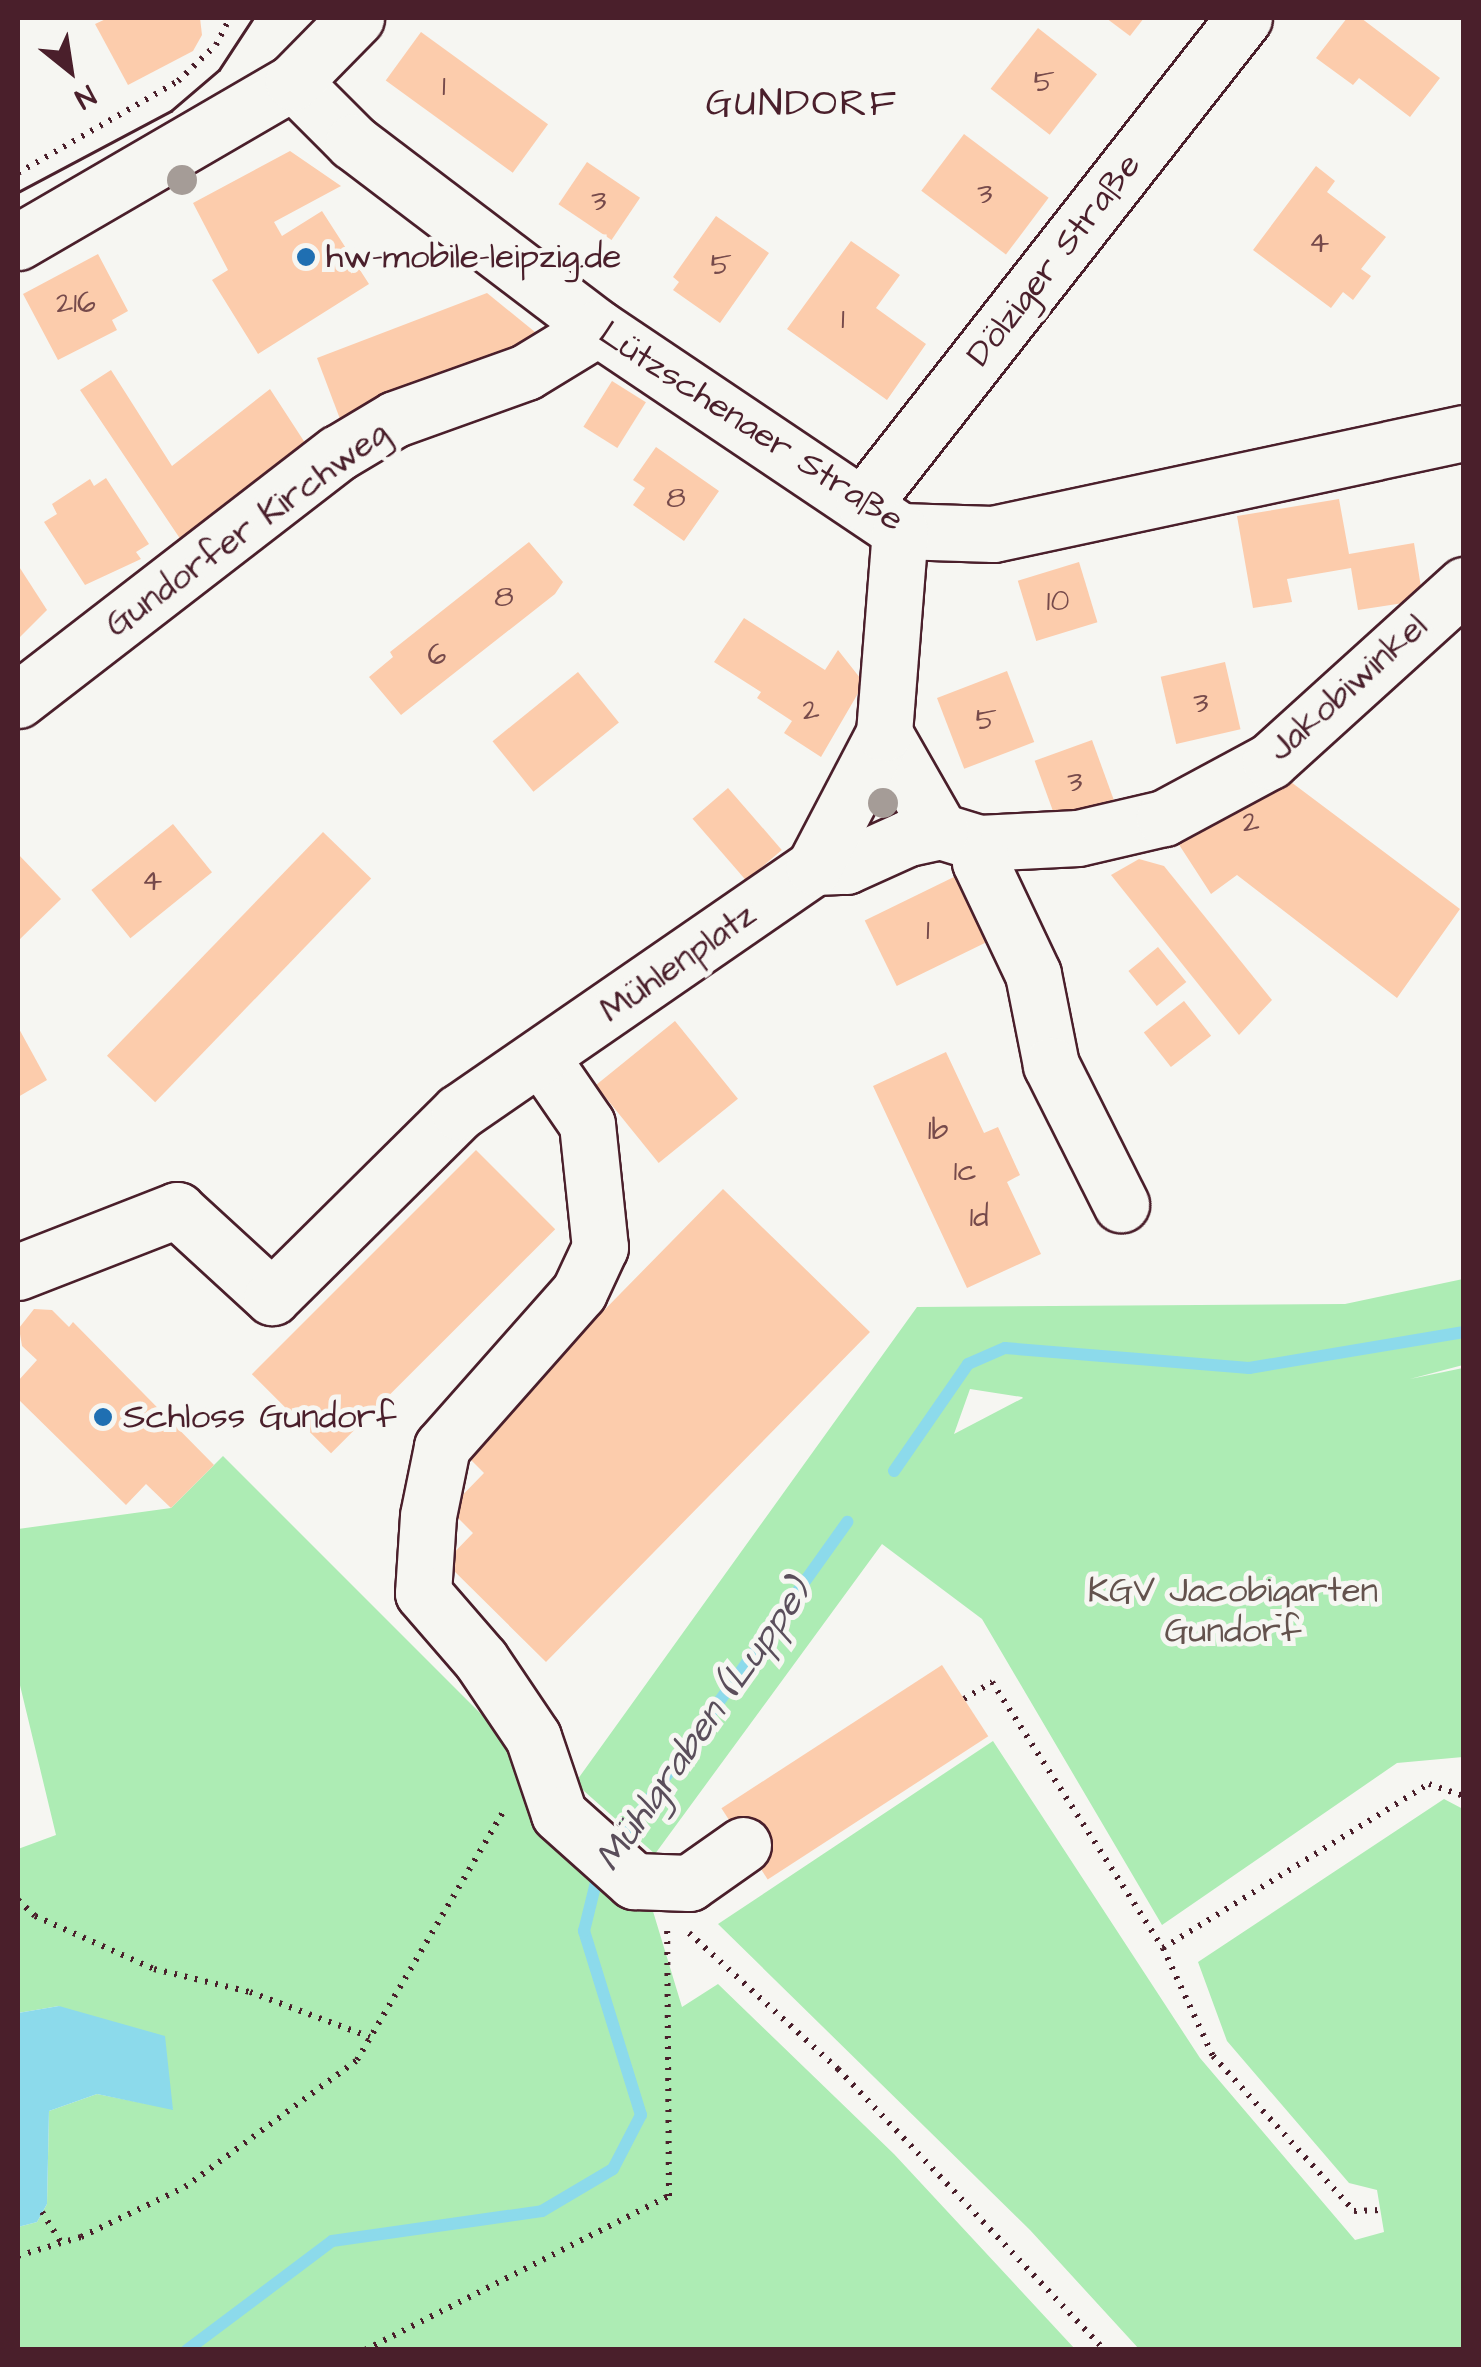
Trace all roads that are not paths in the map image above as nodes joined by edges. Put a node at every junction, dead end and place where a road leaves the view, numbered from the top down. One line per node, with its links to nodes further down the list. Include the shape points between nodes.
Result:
1 (298, 18): 4 (street)
2 (356, 18): 4 (street)
3 (1244, 18): 8 (street, Dölziger Straße)
4 (292, 82): 5 (street); 6 (street, Lützschenaer Straße, via 353,142)
5 (18, 242)
6 (598, 328): 8 (street, Lützschenaer Straße); 10 (street, Gundorfer Kirchweg, via 526,372 394,419 338,453)
7 (1464, 433): 8 (street, Lützschenaer Straße, via 993,534)
8 (882, 517): 11 (street, Mühlenplatz)
9 (1464, 585): 12 (street, Jakobiwinkel, via 1270,761 1164,818 1078,838)
10 (18, 700)
11 (884, 733): 12 (street); 13 (street, Mühlenplatz)
12 (960, 837): 13 (street, Mühlenplatz, via 908,838 846,866); 15 (street, via 980,862 1033,974 1051,1065)
13 (814, 867): 14 (street, Mühlenplatz)
14 (542, 1058): 16 (street, Mühlenplatz, via 459,1112 272,1297 177,1210); 17 (street, via 587,1124 600,1246 580,1292 442,1447 423,1593 481,1660 533,1738 559,1814 634,1881 689,1884)
15 (1121, 1204)
16 (18, 1272)
17 (743, 1845)

